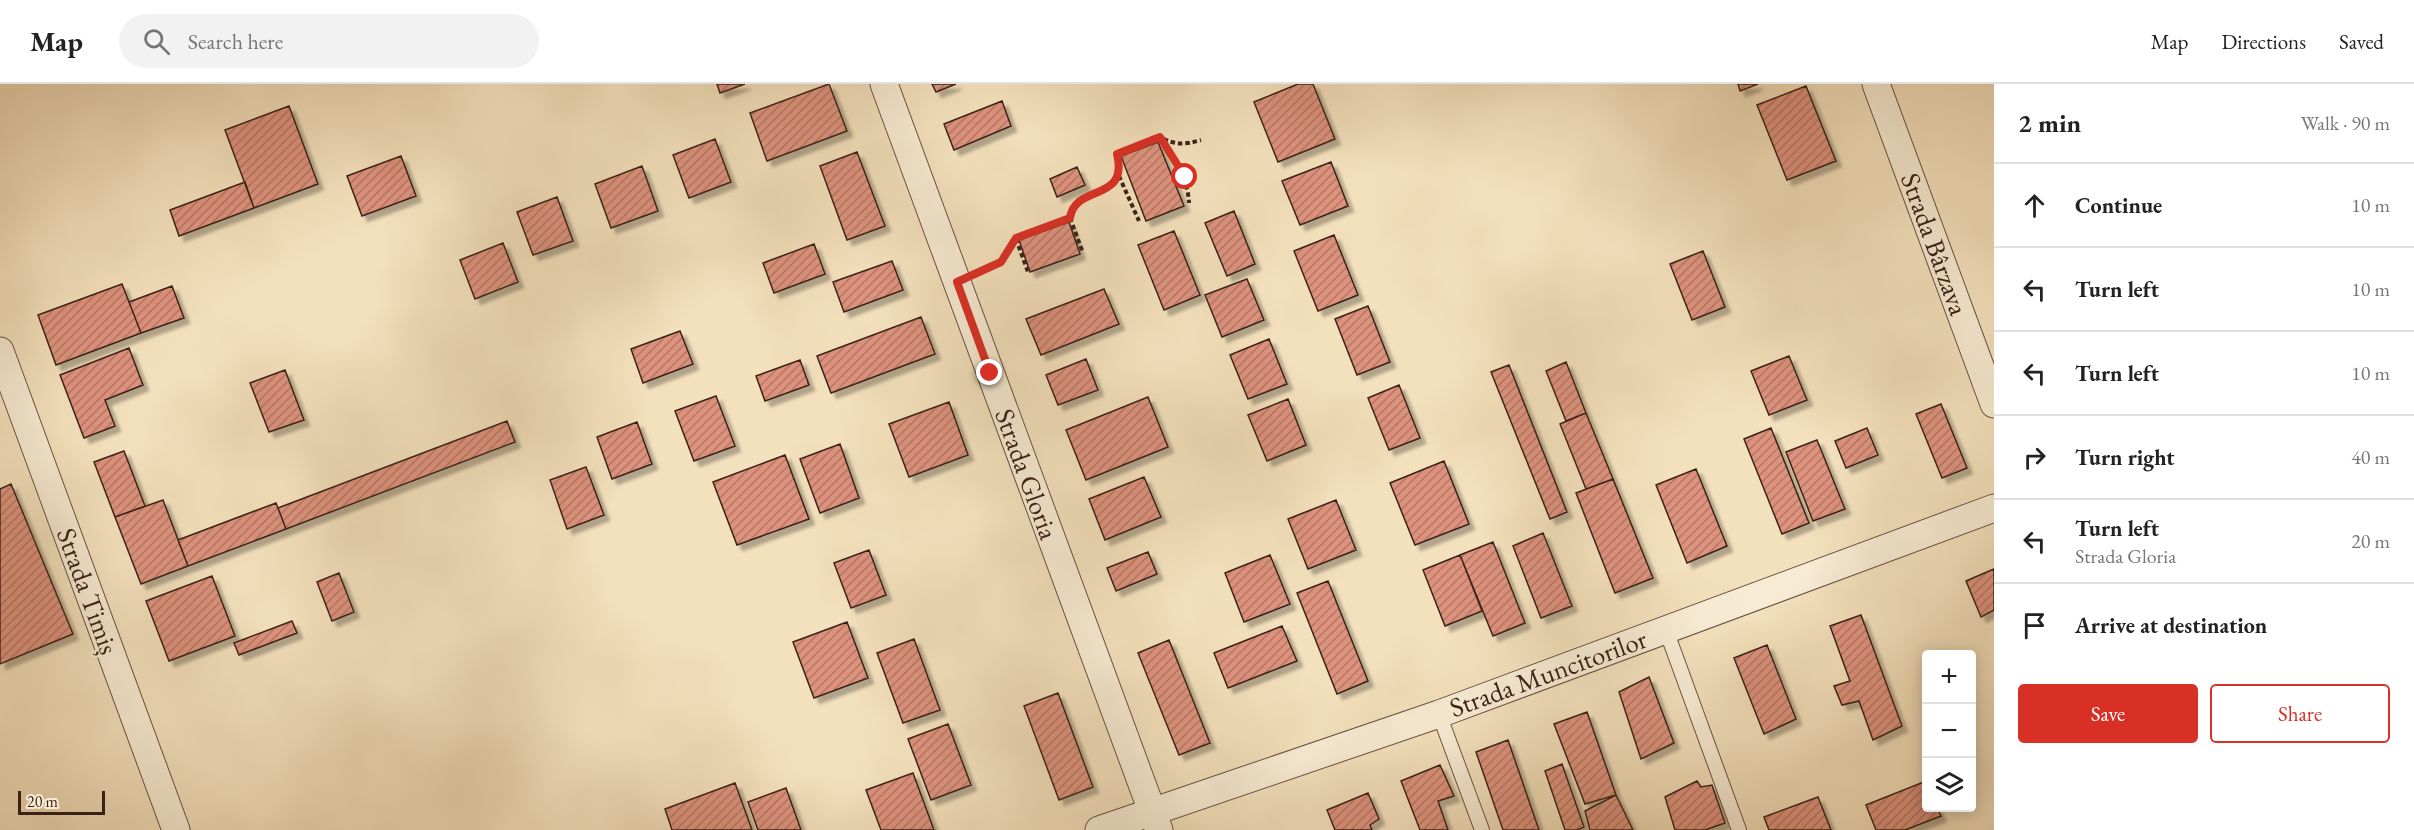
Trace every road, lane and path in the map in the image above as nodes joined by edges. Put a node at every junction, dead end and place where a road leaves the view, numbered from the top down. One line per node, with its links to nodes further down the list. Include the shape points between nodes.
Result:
1 (884, 84): 12 (street, Strada Gloria)
2 (1876, 84): 14 (street, Strada Bârzava)
3 (1160, 137): 4 (path, via 1173,144); 5 (path, via 1117,154); 6 (path, via 1185,177)
4 (1201, 140)
5 (1119, 176): 7 (path, via 1112,186 1077,202); 8 (path)
6 (1189, 203)
7 (1070, 218): 9 (path); 10 (path)
8 (1139, 221)
9 (1016, 238): 11 (path); 12 (path, via 1001,262)
10 (1083, 253)
11 (1028, 272)
12 (957, 282): 18 (street, Strada Gloria)
13 (0, 351): 19 (street, Strada Timiș)
14 (1994, 404)
15 (1994, 508): 16 (street, Strada Muncitorilor)
16 (1666, 630): 17 (street, Strada Muncitorilor); 22 (lane)
17 (1439, 714): 18 (street, Strada Muncitorilor); 21 (lane)
18 (1155, 820): 20 (street, Strada Muncitorilor)
19 (176, 830)
20 (1099, 830)
21 (1482, 830)
22 (1739, 830)

